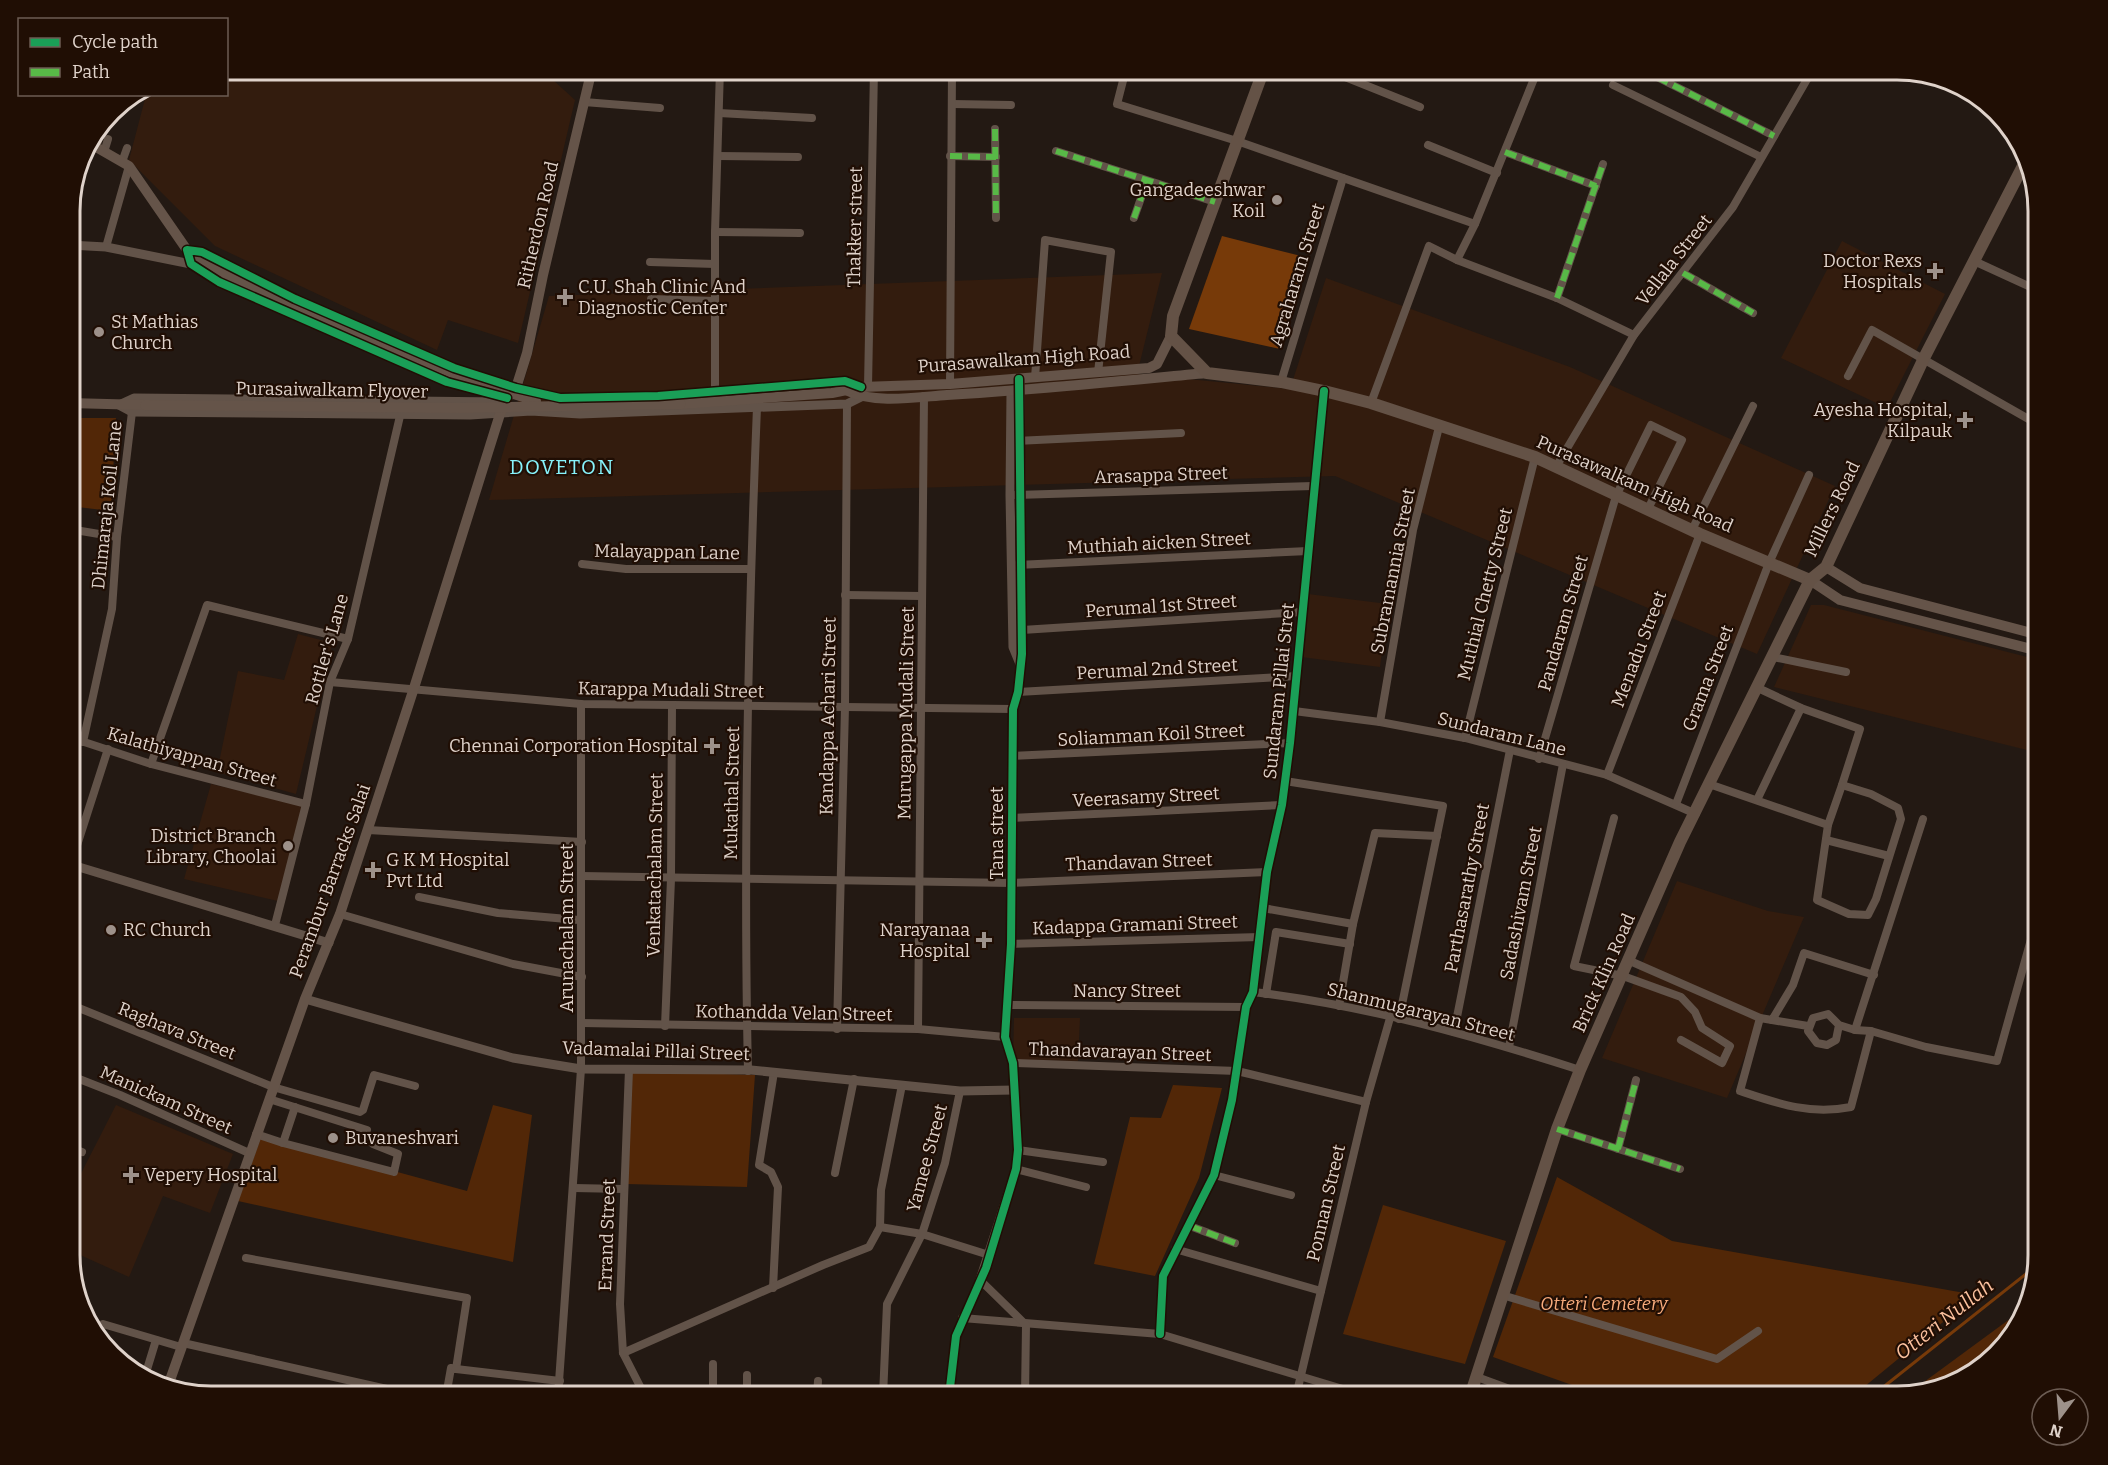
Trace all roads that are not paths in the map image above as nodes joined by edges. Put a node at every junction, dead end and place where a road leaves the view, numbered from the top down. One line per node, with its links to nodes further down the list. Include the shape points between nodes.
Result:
1 (589, 80): 12 (main road, Ritherdon Road)
2 (720, 80): 17 (street)
3 (874, 80): 74 (street, Thakker street)
4 (952, 80): 13 (street)
5 (1123, 80): 22 (street, via 1116,103)
6 (1259, 80): 22 (main road, Purasawalkam High Road)
7 (1352, 80): 15 (street)
8 (1534, 80): 28 (street)
9 (1663, 80): 20 (street)
10 (1807, 80): 20 (street, Vellala Street)
11 (1613, 85): 33 (street)
12 (584, 102): 16 (street); 73 (main road, Ritherdon Road)
13 (952, 104): 14 (street); 30 (street)
14 (1011, 105)
15 (1420, 107)
16 (660, 108)
17 (718, 113): 18 (street); 29 (street)
18 (812, 118)
19 (995, 129): 32 (street)
20 (1774, 136): 33 (street, Vellala Street)
21 (104, 137): 23 (street)
22 (1237, 141): 38 (street); 41 (main road, Purasawalkam High Road)
23 (97, 146)
24 (1428, 146): 37 (street)
25 (96, 147): 34 (main road)
26 (127, 148): 34 (street)
27 (1056, 151): 39 (street)
28 (1505, 152): 37 (street); 40 (street)
29 (717, 156): 31 (street); 45 (street)
30 (950, 156): 32 (street); 72 (street)
31 (798, 157)
32 (996, 157): 42 (street)
33 (1761, 157): 55 (street, Vellala Street, via 1733,207)
34 (125, 164): 48 (street); 49 (main road, Purasaiwalkam Flyover)
35 (1603, 164): 40 (street)
36 (2023, 171): 51 (main road, Millers Road)
37 (1497, 173): 44 (street)
38 (1343, 178): 44 (street); 71 (street, Agraharam Street)
39 (1147, 181): 41 (street); 43 (street)
40 (1596, 186): 57 (street)
41 (1215, 202): 62 (main road, Purasawalkam High Road, via 1173,316)
42 (996, 218)
43 (1134, 218)
44 (1475, 224): 50 (street)
45 (715, 232): 46 (street); 54 (street)
46 (800, 233)
47 (80, 246): 48 (street)
48 (106, 247): 53 (street)
49 (187, 250): 53 (street); 64 (street, via 202,252 295,299); 83 (main road, Purasaiwalkam Flyover, bridge, via 206,265 309,314 440,369)
50 (1457, 260): 57 (street); 85 (street, via 1429,246)
51 (1974, 261): 56 (street); 63 (main road, Millers Road)
52 (650, 262): 54 (street)
53 (191, 264): 70 (street, via 219,282)
54 (715, 264): 59 (street)
55 (1683, 273): 60 (street); 61 (street, Vellala Street)
56 (2028, 286)
57 (1557, 298): 61 (street)
58 (651, 299): 59 (street)
59 (716, 301): 78 (street)
60 (1753, 313)
61 (1634, 335): 98 (street, Vellala Street)
62 (1171, 336): 65 (main road, Purasawalkam High Road, via 1157,364); 66 (main road)
63 (1924, 358): 67 (street, via 1872,330); 93 (street); 113 (main road, Millers Road)
64 (454, 368): 70 (street); 73 (street)
65 (1098, 373): 68 (main road, Purasawalkam High Road); 68 (street, via 1111,252 1045,240)
66 (1207, 373): 71 (main road, Purasawalkam High Road); 76 (main road, Purasawalkam High Road)
67 (1848, 376)
68 (1035, 378): 69 (main road, Purasawalkam High Road)
69 (1019, 379): 72 (main road, Purasawalkam High Road); 76 (street, Tana street)
70 (447, 382): 75 (street)
71 (1281, 382): 77 (main road, Purasawalkam High Road)
72 (950, 384): 74 (main road, Purasawalkam High Road)
73 (516, 388): 78 (street, via 560,398 596,399); 80 (main road, Perambur Barracks Salai)
74 (863, 390): 78 (street, via 845,381); 79 (main road, Purasawalkam High Road); 83 (main road, Purasaiwalkam Flyover, bridge, via 681,404); 84 (street)
75 (477, 391): 80 (street); 81 (street)
76 (1016, 391): 79 (main road, Purasawalkam High Road); 96 (street, Tana street)
77 (1324, 391): 85 (main road, Purasawalkam High Road); 100 (street, Sundaram Pillai Stret)
78 (716, 392)
79 (924, 396): 117 (street, Murugappa Mudali Street)
80 (506, 400): 81 (street); 90 (main road, Perambur Barracks Salai)
81 (475, 402): 86 (street, via 134,398); 91 (street)
82 (80, 403): 86 (main road, Purasaiwalkam Flyover)
83 (545, 404): 86 (main road, Purasaiwalkam Flyover, bridge, via 459,408)
84 (847, 404): 88 (street); 116 (street, Kandappa Achari Street)
85 (1371, 404): 94 (main road, Purasawalkam High Road)
86 (119, 405): 89 (street)
87 (1753, 406): 106 (street, Menadu Street)
88 (757, 408): 90 (street); 114 (street, Mukathal Street)
89 (132, 412): 92 (street); 107 (street, Dhimaraja Koil Lane)
90 (500, 414): 91 (street); 128 (main road, Perambur Barracks Salai)
91 (470, 415): 92 (street)
92 (400, 416): 121 (street, Rottler's Lane)
93 (2028, 419)
94 (1438, 427): 97 (main road, Purasawalkam High Road); 139 (street, Subramannia Street, via 1413,530)
95 (1181, 433): 96 (street)
96 (1015, 441): 101 (street, Tana street); 102 (street)
97 (1535, 457): 98 (main road, Purasawalkam High Road); 140 (street, Muthial Chetty Street)
98 (1556, 467): 103 (main road, Purasawalkam High Road)
99 (1809, 475): 109 (street, Grama Street)
100 (1313, 486): 101 (street, Arasappa Street); 108 (street, Sundaram Pillai Stret)
101 (1020, 494): 102 (street, Arasappa Street); 111 (street, Tana street)
102 (1010, 495): 112 (street)
103 (1616, 496): 104 (main road, Purasawalkam High Road); 104 (street, Pandaram Street, via 1651,425 1682,440); 147 (street, Pandaram Street)
104 (1648, 509): 106 (main road, Purasawalkam High Road)
105 (80, 531): 107 (street)
106 (1696, 532): 109 (main road, Purasawalkam High Road); 150 (street, Menadu Street)
107 (117, 537): 142 (street, Dhimaraja Koil Lane, via 112,609)
108 (1308, 551): 111 (street, Muthiah aicken Street); 118 (street, Sundaram Pillai Stret)
109 (1768, 563): 115 (main road, Purasawalkam High Road); 156 (street, Grama Street)
110 (582, 564): 114 (street, Malayappan Lane, via 626,569)
111 (1023, 564): 112 (street, Muthiah aicken Street); 119 (street, Tana street)
112 (1012, 566): 124 (street, via 1013,647)
113 (1826, 567): 115 (main road, Millers Road); 120 (main road, via 1860,588)
114 (750, 568): 133 (street, Mukathal Street)
115 (1810, 580): 122 (main road, Purasawalkam High Road, via 1839,600); 123 (main road, Brick Klin Road)
116 (844, 595): 117 (street); 134 (street, Kandappa Achari Street)
117 (922, 596): 136 (street, Murugappa Mudali Street)
118 (1302, 612): 119 (street, Perumal 1st Street); 126 (street, Sundaram Pillai Stret)
119 (1022, 630): 124 (street, Tana street)
120 (2028, 632)
121 (348, 639): 127 (street, Rottler's Lane); 148 (street, via 207,605)
122 (2028, 648)
123 (1773, 657): 125 (street); 129 (main road, Brick Klin Road)
124 (1020, 664): 130 (street, Tana street)
125 (1846, 672)
126 (1297, 676): 130 (street, Perumal 2nd Street); 138 (street, Sundaram Pillai Stret)
127 (330, 682): 128 (street, Karappa Mudali Street); 155 (street, Rottler's Lane)
128 (414, 688): 131 (street, Karappa Mudali Street); 163 (main road, Perambur Barracks Salai)
129 (1758, 688): 135 (street); 152 (main road, Brick Klin Road)
130 (1018, 692): 137 (street, Tana street)
131 (581, 704): 132 (street, Karappa Mudali Street); 167 (street, Arunachalam Street)
132 (672, 705): 133 (street, Karappa Mudali Street); 172 (street, Venkatachalam Street)
133 (748, 707): 134 (street, Karappa Mudali Street); 173 (street, Mukathal Street)
134 (845, 707): 136 (street, Karappa Mudali Street); 174 (street, Kandappa Achari Street)
135 (1801, 708): 153 (street, via 1860,729); 154 (street)
136 (921, 709): 137 (street, Karappa Mudali Street); 175 (street, Murugappa Mudali Street)
137 (1013, 709): 146 (street, Tana street)
138 (1294, 711): 139 (street, Sundaram Lane); 143 (street, Sundaram Pillai Stret)
139 (1380, 722): 140 (street, Sundaram Lane)
140 (1465, 738): 145 (street, Sundaram Lane)
141 (80, 741): 142 (street, Kalathiyappan Street)
142 (83, 742): 144 (street, Kalathiyappan Street)
143 (1290, 743): 146 (street, Soliamman Koil Street); 151 (street, Sundaram Pillai Stret)
144 (108, 749): 148 (street, Kalathiyappan Street); 164 (street)
145 (1510, 750): 147 (street, Sundaram Lane); 212 (street, Parthasarathy Street)
146 (1013, 756): 159 (street, Tana street)
147 (1539, 759): 149 (street, Sundaram Lane)
148 (151, 764): 155 (street, Kalathiyappan Street)
149 (1563, 764): 150 (street, Sundaram Lane); 215 (street, Sadashivam Street)
150 (1607, 776): 156 (street, Sundaram Lane)
151 (1285, 782): 157 (street, Sundaram Pillai Stret); 165 (street, via 1443,806)
152 (1709, 784): 154 (street); 158 (main road, Brick Klin Road)
153 (1842, 785): 162 (street); 168 (street, via 1898,808 1901,819)
154 (1757, 800): 162 (street)
155 (306, 804): 181 (street, Rottler's Lane)
156 (1676, 804): 158 (street, Sundaram Lane)
157 (1282, 805): 159 (street, Veerasamy Street); 170 (street, Sundaram Pillai Stret)
158 (1696, 814): 188 (main road, Brick Klin Road, via 1680,842)
159 (1012, 818): 176 (street, Tana street)
160 (1614, 818): 190 (street, via 1574,966)
161 (1923, 819): 189 (street)
162 (1828, 825): 166 (street)
163 (368, 830): 167 (street); 179 (main road, Perambur Barracks Salai)
164 (80, 834)
165 (1437, 836): 182 (street, via 1375,833); 201 (street)
166 (1826, 840): 168 (street); 168 (street, via 1816,900 1849,914 1868,915)
167 (582, 842): 171 (street, Arunachalam Street)
168 (1889, 856)
169 (80, 867): 181 (street)
170 (1267, 872): 176 (street, Thandavan Street); 178 (street, Sundaram Pillai Stret)
171 (582, 876): 172 (street, Thandavan Street); 180 (street, Arunachalam Street)
172 (671, 879): 173 (street, Thandavan Street); 205 (street, Venkatachalam Street)
173 (745, 879): 174 (street, Thandavan Street); 206 (street, Mukathal Street)
174 (841, 879): 175 (street, Thandavan Street); 208 (street, Kandappa Achari Street)
175 (919, 881): 176 (street, Thandavan Street); 209 (street, Murugappa Mudali Street)
176 (1012, 883): 185 (street, Tana street)
177 (419, 897): 180 (street, via 498,913)
178 (1263, 908): 182 (street); 183 (street, Sundaram Pillai Stret)
179 (340, 914): 184 (main road, Perambur Barracks Salai); 191 (street, via 513,964)
180 (579, 920): 191 (street, Arunachalam Street)
181 (274, 924): 184 (street)
182 (1353, 924): 186 (street)
183 (1260, 937): 185 (street, Kadappa Gramani Street); 192 (street, Sundaram Pillai Stret)
184 (329, 944): 194 (main road, Perambur Barracks Salai)
185 (1011, 944): 195 (street, Tana street)
186 (1350, 944): 193 (street, via 1276,932); 196 (street)
187 (2028, 950): 211 (street, via 1997,1061)
188 (1630, 961): 190 (main road, Brick Klin Road); 200 (street)
189 (1874, 975): 202 (street, via 1804,953 1793,985); 210 (street)
190 (1623, 976): 214 (street, via 1681,997 1695,1012 1702,1028 1730,1046 1722,1063); 219 (main road, Brick Klin Road)
191 (582, 977): 203 (street, Arunachalam Street)
192 (1253, 992): 193 (street, Shanmugarayan Street); 197 (street, Sundaram Pillai Stret)
193 (1266, 994): 196 (street, Shanmugarayan Street)
194 (305, 999): 217 (street, Vadamalai Pillai Street, via 513,1058); 228 (main road, Perambur Barracks Salai)
195 (1008, 1005): 197 (street, Nancy Street); 213 (street, Tana street)
196 (1339, 1006): 199 (street, Shanmugarayan Street)
197 (1246, 1007): 221 (street, Sundaram Pillai Stret)
198 (80, 1008): 228 (street, Raghava Street)
199 (1390, 1018): 201 (street, Shanmugarayan Street); 232 (street, Ponnan Street)
200 (1760, 1018): 202 (street); 211 (street, via 1740,1091 1825,1112 1851,1107)
201 (1399, 1019): 212 (street, Shanmugarayan Street)
202 (1772, 1020): 207 (street)
203 (582, 1023): 205 (street, Kothandda Velan Street); 217 (street, Arunachalam Street)
204 (1839, 1024): 207 (street, via 1833,1016 1822,1014); 207 (street, via 1836,1040 1827,1045 1812,1040); 210 (street)
205 (665, 1026): 206 (street, Kothandda Velan Street)
206 (747, 1026): 208 (street, Kothandda Velan Street); 220 (street, Mukathal Street)
207 (1808, 1026)
208 (837, 1029): 209 (street, Kothandda Velan Street)
209 (918, 1029): 213 (street, Kothandda Velan Street)
210 (1855, 1029): 211 (street)
211 (1871, 1031)
212 (1454, 1032): 215 (street, Shanmugarayan Street)
213 (1005, 1037): 216 (street, Tana street)
214 (1681, 1040)
215 (1509, 1047): 219 (street, Shanmugarayan Street)
216 (1013, 1063): 221 (street, Thandavarayan Street); 230 (street, Tana street)
217 (581, 1069): 218 (street, Vadamalai Pillai Street); 246 (street, Arunachalam Street)
218 (629, 1069): 220 (street, Vadamalai Pillai Street); 247 (street, Errand Street)
219 (1580, 1070): 234 (main road, Brick Klin Road)
220 (748, 1071): 222 (street, Vadamalai Pillai Street)
221 (1237, 1071): 232 (street, Thandavarayan Street); 244 (street, Sundaram Pillai Stret)
222 (774, 1072): 224 (street, Vadamalai Pillai Street); 257 (street, via 759,1165 771,1172 778,1187)
223 (80, 1079): 239 (street, Manickam Street)
224 (854, 1079): 226 (street, Vadamalai Pillai Street); 243 (street)
225 (1636, 1080): 237 (street)
226 (902, 1085): 229 (street, Vadamalai Pillai Street); 250 (street, via 881,1190)
227 (415, 1086): 228 (street, Raghava Street, via 374,1075 360,1112)
228 (273, 1087): 231 (main road, Perambur Barracks Salai)
229 (960, 1090): 230 (street, Vadamalai Pillai Street); 251 (street, Yamee Street, via 945,1163)
230 (1014, 1090): 238 (street, Tana street)
231 (269, 1099): 233 (street); 235 (main road, Perambur Barracks Salai)
232 (1366, 1102): 258 (street, Ponnan Street)
233 (295, 1107): 236 (street); 236 (street, via 367,1130 365,1137 370,1142 398,1154 398,1166 394,1172)
234 (1557, 1129): 237 (street); 259 (main road, Brick Klin Road)
235 (256, 1134): 236 (street); 239 (main road, Perambur Barracks Salai)
236 (284, 1143)
237 (1618, 1149): 242 (street)
238 (1018, 1150): 240 (street); 241 (street, Tana street)
239 (249, 1153): 266 (main road, Perambur Barracks Salai)
240 (1103, 1162)
241 (1016, 1169): 245 (street); 254 (street, Tana street)
242 (1680, 1169)
243 (835, 1173)
244 (1214, 1175): 248 (street); 249 (street, Sundaram Pillai Stret)
245 (1086, 1187)
246 (574, 1188): 247 (street); 275 (street, Arunachalam Street)
247 (623, 1189): 267 (street, Errand Street)
248 (1291, 1195)
249 (1190, 1226): 252 (street); 253 (street, Sundaram Pillai Stret)
250 (880, 1227): 251 (street); 257 (street, via 870,1247)
251 (922, 1234): 254 (street); 284 (street, Yamee Street, via 887,1304)
252 (1235, 1243)
253 (1175, 1249): 258 (street); 264 (street, Sundaram Pillai Stret, via 1163,1276)
254 (989, 1255): 256 (street, Tana street)
255 (246, 1258): 270 (street, via 467,1298)
256 (980, 1280): 260 (street); 262 (street)
257 (773, 1288): 267 (street)
258 (1321, 1291): 271 (street, Ponnan Street)
259 (1502, 1295): 263 (street, via 1717,1359); 273 (main road, Brick Klin Road)
260 (962, 1318): 262 (street); 285 (street)
261 (101, 1325): 265 (street)
262 (1026, 1325): 264 (street); 286 (street)
263 (1758, 1331)
264 (1160, 1334): 271 (street)
265 (156, 1340): 266 (street); 269 (street)
266 (182, 1345): 274 (main road, Perambur Barracks Salai); 277 (street)
267 (623, 1353): 280 (street, Errand Street)
268 (713, 1364): 281 (street)
269 (147, 1369)
270 (456, 1369): 275 (street); 278 (street, via 451,1368)
271 (1302, 1375): 287 (street, Ponnan Street); 288 (street)
272 (747, 1376): 282 (street)
273 (1477, 1377): 289 (main road, Brick Klin Road); 290 (street)
274 (170, 1380)
275 (560, 1381): 279 (street, Arunachalam Street)
276 (818, 1381): 283 (street)
277 (367, 1385)
278 (448, 1385)
279 (559, 1385)
280 (639, 1385)
281 (713, 1385)
282 (747, 1385)
283 (818, 1385)
284 (883, 1385)
285 (950, 1385)
286 (1025, 1385)
287 (1299, 1385)
288 (1332, 1385)
289 (1474, 1385)
290 (1499, 1385)

